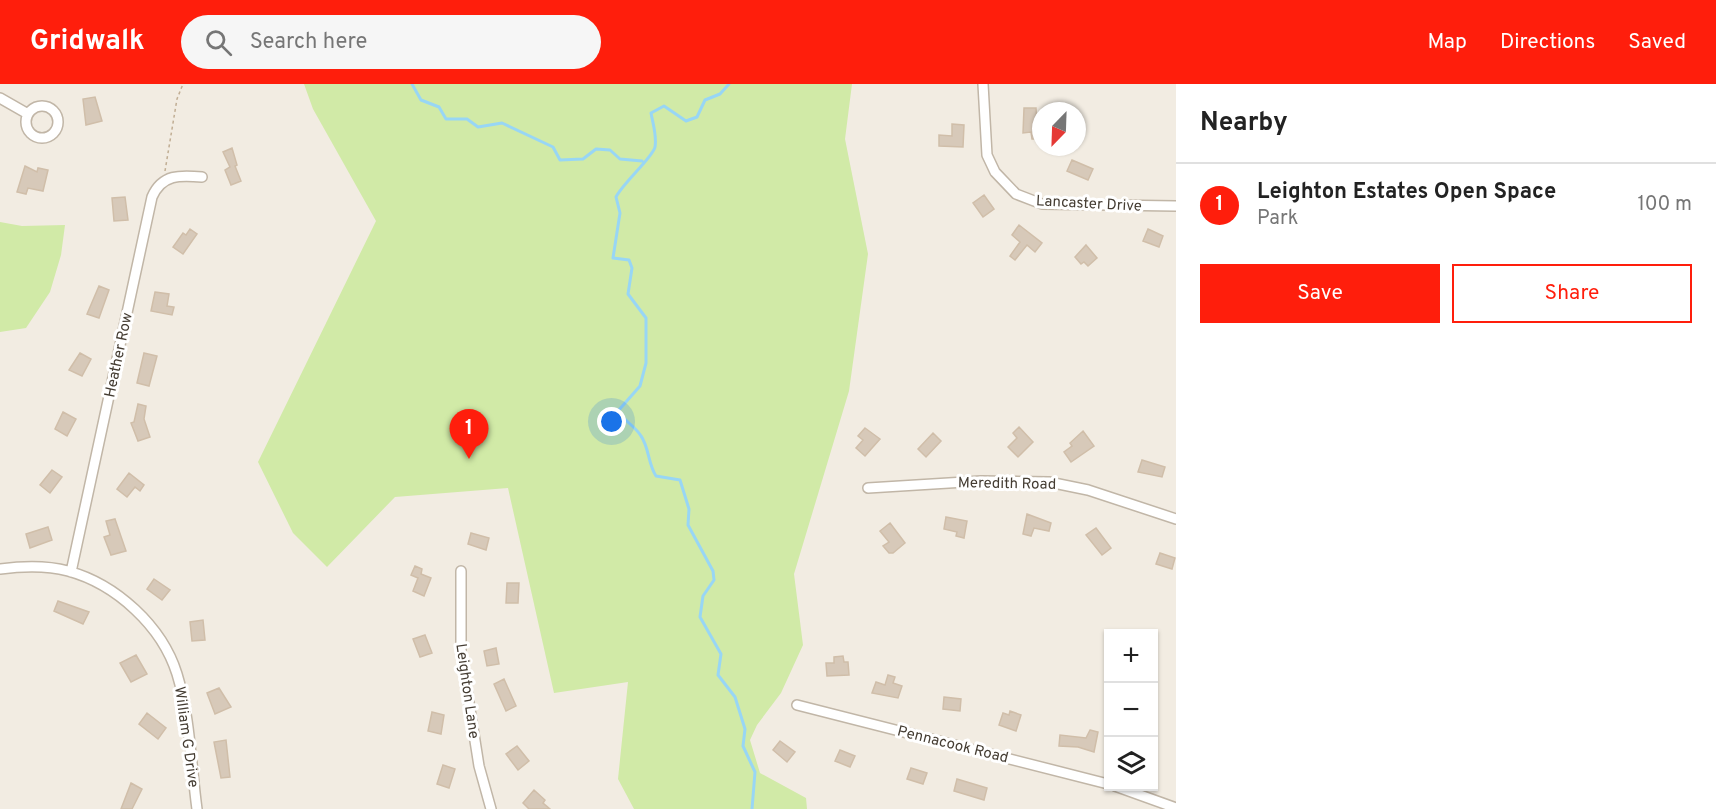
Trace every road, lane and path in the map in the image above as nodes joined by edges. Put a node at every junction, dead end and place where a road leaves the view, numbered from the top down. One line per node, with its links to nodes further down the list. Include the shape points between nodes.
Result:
1 (183, 84): 6 (path, via 177,99)
2 (983, 84): 7 (street, Lancaster Drive, via 987,155 995,172 1016,194 1042,204)
3 (0, 98): 4 (street)
4 (28, 114)
5 (201, 177): 6 (street, via 176,175)
6 (164, 181): 12 (street, Heather Row, via 155,190 150,206)
7 (1176, 206)
8 (868, 488): 9 (street, Meredith Road, via 1049,482 1088,490)
9 (1176, 519)
10 (0, 569): 12 (street, William G Drive, via 45,567)
11 (461, 571): 18 (street, Leighton Lane, via 461,652 479,766)
12 (71, 572): 17 (street, William G Drive, via 115,593 141,615 160,640 176,672 183,699)
13 (797, 705): 14 (street, Pennacook Road)
14 (1104, 783)
15 (1129, 791): 16 (street)
16 (1176, 808)
17 (197, 809)
18 (491, 809)

